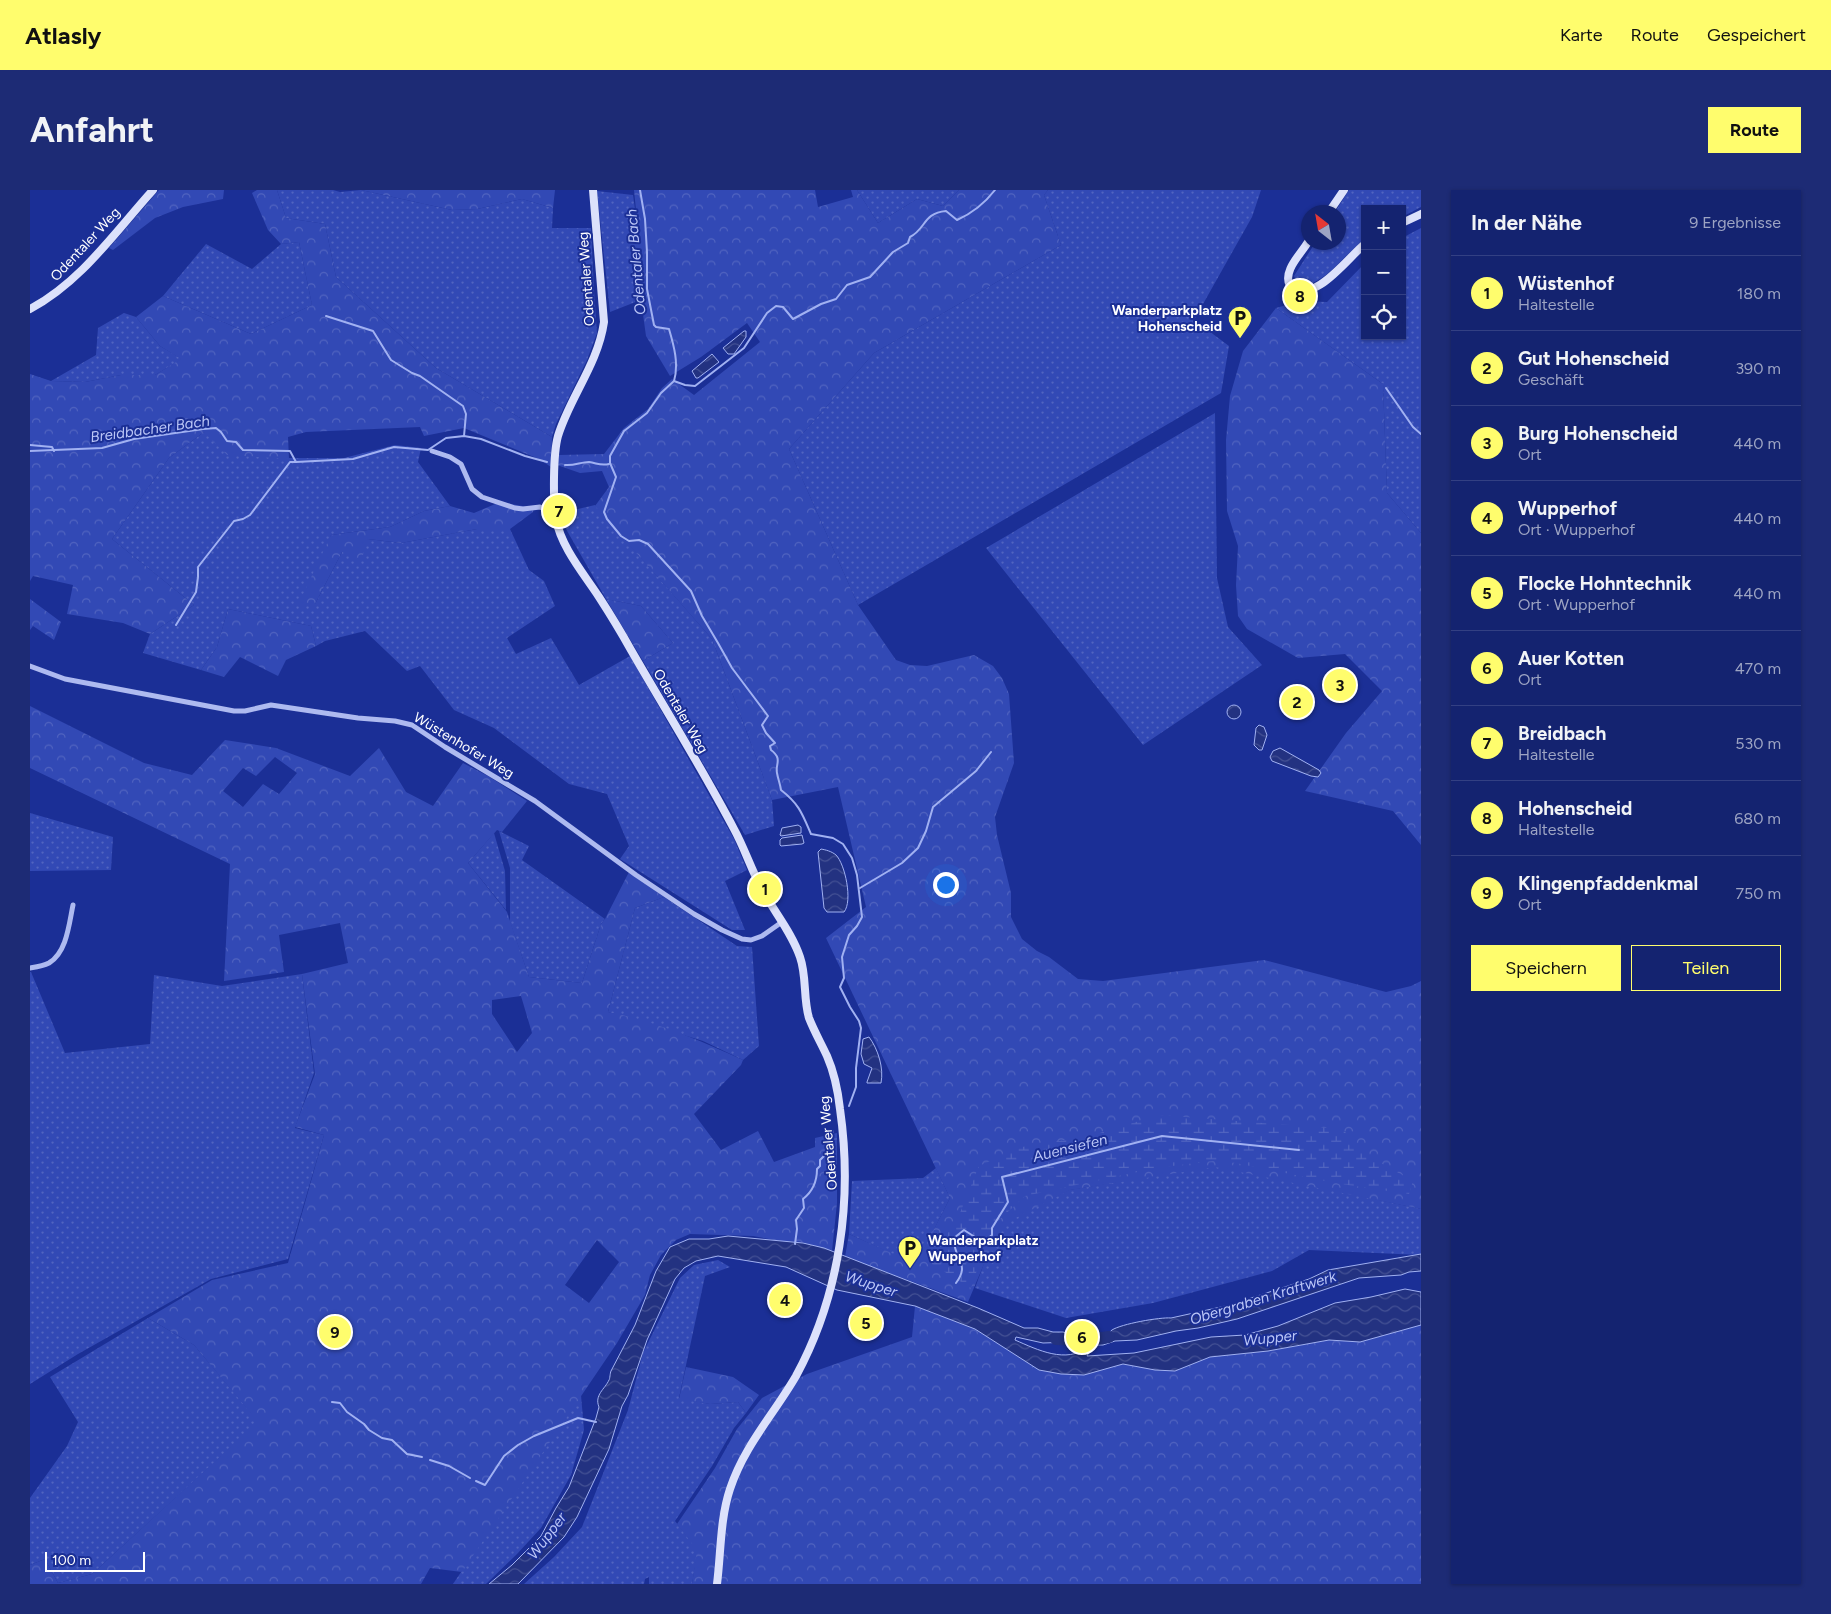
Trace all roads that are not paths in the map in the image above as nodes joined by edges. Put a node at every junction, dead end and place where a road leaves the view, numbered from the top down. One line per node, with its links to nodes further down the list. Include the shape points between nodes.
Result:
1 (152, 190): 9 (main road, Odentaler Weg, via 72,280)
2 (593, 190): 11 (main road, Odentaler Weg, via 604,322 589,370 558,436)
3 (1344, 190): 4 (main road)
4 (1334, 205)
5 (1421, 214): 6 (main road)
6 (1406, 221)
7 (1361, 248): 8 (main road, via 1313,290 1300,291 1289,284 1288,274)
8 (1303, 250)
9 (30, 309)
10 (432, 451): 11 (street, via 461,464 472,489 482,496 515,508 540,508)
11 (556, 514): 14 (main road, Odentaler Weg, via 558,527 574,560 612,617 735,830 762,890)
12 (30, 666): 14 (street, Wüstenhofer Weg, via 65,679 234,711 271,705 412,725 535,801 636,875 722,930 751,940)
13 (73, 906): 15 (street, via 67,937 57,954 51,962)
14 (782, 922): 16 (main road, Odentaler Weg, via 800,958 808,1015 827,1057 837,1092 846,1186 840,1246 818,1328 798,1372 743,1457 729,1491)
15 (30, 968)
16 (717, 1584)

